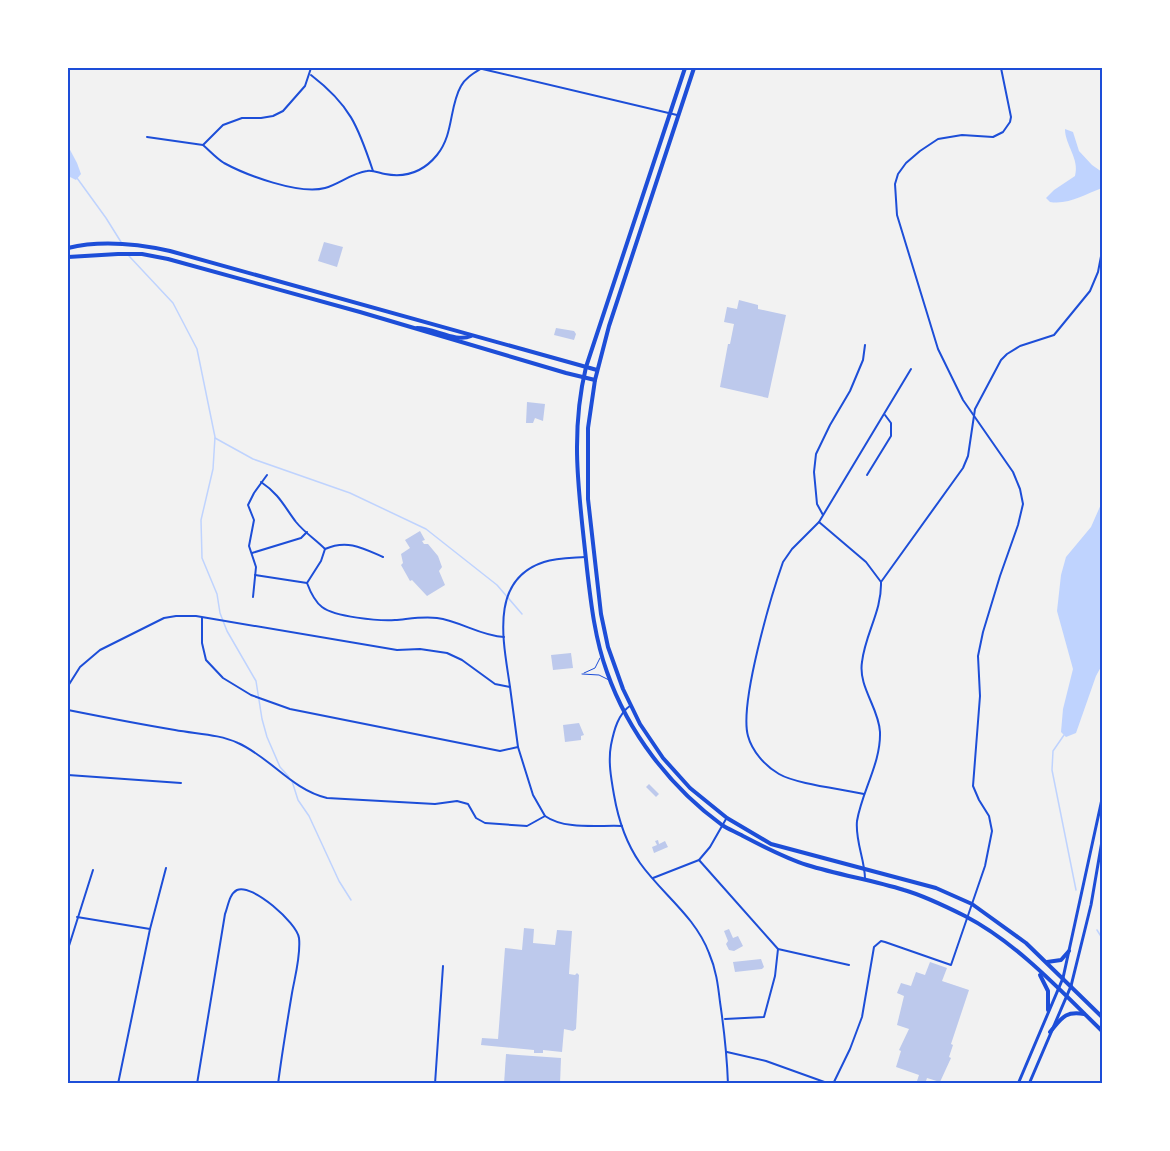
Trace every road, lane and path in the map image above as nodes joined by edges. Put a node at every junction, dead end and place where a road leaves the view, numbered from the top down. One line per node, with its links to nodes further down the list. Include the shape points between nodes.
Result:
1 (311, 68): 6 (street)
2 (480, 68): 7 (street); 11 (street, via 460,88 446,139 430,162 404,175)
3 (685, 68): 7 (main road)
4 (694, 68): 8 (main road)
5 (1001, 68): 26 (street, via 1011,117 1003,132 993,137 962,135 938,139 906,163 894,184 897,215 938,349)
6 (310, 75): 10 (street, via 300,94 283,111 223,125); 11 (street, via 339,99 352,117)
7 (671, 113): 8 (street); 12 (main road)
8 (678, 116): 13 (main road)
9 (147, 137): 10 (street)
10 (203, 145): 11 (street, via 222,162 244,172 305,189 325,188 358,173)
11 (373, 171)
12 (642, 198): 13 (main road); 20 (main road)
13 (650, 201): 22 (main road)
14 (68, 248): 18 (main road, via 143,245 171,251)
15 (1102, 251): 26 (street, via 1090,291 1054,334 1020,346 1001,360)
16 (68, 257): 17 (main road, via 142,254 168,259)
17 (414, 328): 18 (main road, via 467,338); 23 (main road)
18 (472, 335): 20 (main road)
19 (865, 345): 30 (street, via 850,391 816,454 817,504)
20 (586, 367): 22 (main road); 23 (main road)
21 (911, 369): 25 (street)
22 (597, 370): 24 (main road)
23 (584, 377): 24 (main road); 36 (main road, via 576,450)
24 (595, 380): 47 (main road, via 586,461 590,525 604,630)
25 (884, 414): 28 (street, via 893,429); 30 (street)
26 (973, 416): 38 (street, via 963,468); 66 (street, via 1013,472 1023,504 978,656 980,696 973,786 993,831)
27 (267, 475): 29 (street)
28 (867, 475)
29 (261, 482): 32 (street); 34 (street, via 248,505 254,520 249,546)
30 (823, 515): 31 (street)
31 (819, 522): 38 (street, via 866,562); 53 (street, via 789,553 780,571 757,655 747,728 757,754 781,776)
32 (307, 532): 33 (street); 34 (street, via 301,538)
33 (325, 549): 35 (street, via 346,543); 39 (street)
34 (252, 553): 37 (street)
35 (383, 557)
36 (586, 557): 42 (street, via 546,561 517,579 504,608); 43 (main road)
37 (255, 575): 39 (street); 40 (street)
38 (881, 582): 53 (street, via 878,611 861,663 880,733)
39 (307, 583): 42 (street, via 322,607 336,612 363,619 435,617)
40 (253, 597)
41 (202, 618): 45 (street, via 164,618 135,631 89,658); 46 (street, via 397,650 447,653 495,684); 50 (street, via 203,652 212,669 267,702 500,751)
42 (504, 637): 46 (street)
43 (601, 654): 44 (main road); 44 (lane, via 595,668 582,674 599,675)
44 (610, 681): 49 (main road)
45 (68, 686)
46 (510, 687): 50 (street)
47 (631, 705): 49 (street); 56 (main road, via 675,772)
48 (68, 710): 55 (street, via 236,742 298,784 327,798 435,804 457,801 468,804 476,818 485,823 526,826)
49 (623, 710): 57 (street, via 613,734 610,761); 58 (main road, via 670,778)
50 (518, 747): 55 (street, via 533,795)
51 (68, 775): 52 (street)
52 (181, 783)
53 (864, 794): 63 (street, via 857,830)
54 (1102, 799): 72 (street)
55 (545, 816): 57 (street, via 564,824)
56 (727, 818): 58 (street); 63 (main road, via 771,844)
57 (622, 826): 64 (street, via 630,848)
58 (723, 826): 60 (street); 65 (main road, via 786,858)
59 (1102, 841): 78 (street)
60 (699, 860): 64 (street); 70 (street)
61 (166, 868): 69 (street)
62 (93, 870): 67 (street)
63 (865, 870): 65 (street); 66 (main road, via 936,888)
64 (653, 879): 84 (street, via 687,916 706,945 716,973)
65 (865, 879): 68 (main road, via 906,890)
66 (972, 904): 68 (street); 73 (main road)
67 (77, 916): 69 (street); 71 (street)
68 (967, 917): 76 (main road); 93 (street, via 951,965 885,942 877,944 862,1017)
69 (150, 929): 88 (street)
70 (778, 949): 74 (street); 84 (street, via 764,1017)
71 (68, 950)
72 (1069, 951): 73 (main road, via 1061,960); 77 (street)
73 (1046, 962): 77 (main road)
74 (849, 965)
75 (443, 966): 91 (street)
76 (1038, 971): 79 (main road); 81 (main road, via 1048,991)
77 (1063, 978): 78 (main road); 79 (street)
78 (1071, 986): 80 (street); 83 (main road)
79 (1058, 989): 80 (main road); 81 (street)
80 (1066, 997): 82 (main road); 86 (street)
81 (1048, 1010): 94 (street)
82 (1085, 1014): 85 (main road); 86 (main road, via 1072,1012 1064,1016)
83 (1102, 1017)
84 (724, 1020): 87 (street)
85 (1102, 1031)
86 (1050, 1032): 95 (street)
87 (727, 1052): 92 (street); 93 (street)
88 (118, 1083)
89 (197, 1083): 90 (street, via 225,914 232,895 242,889 276,909 298,935)
90 (278, 1083)
91 (435, 1083)
92 (728, 1083)
93 (832, 1083)
94 (1018, 1083)
95 (1029, 1083)

